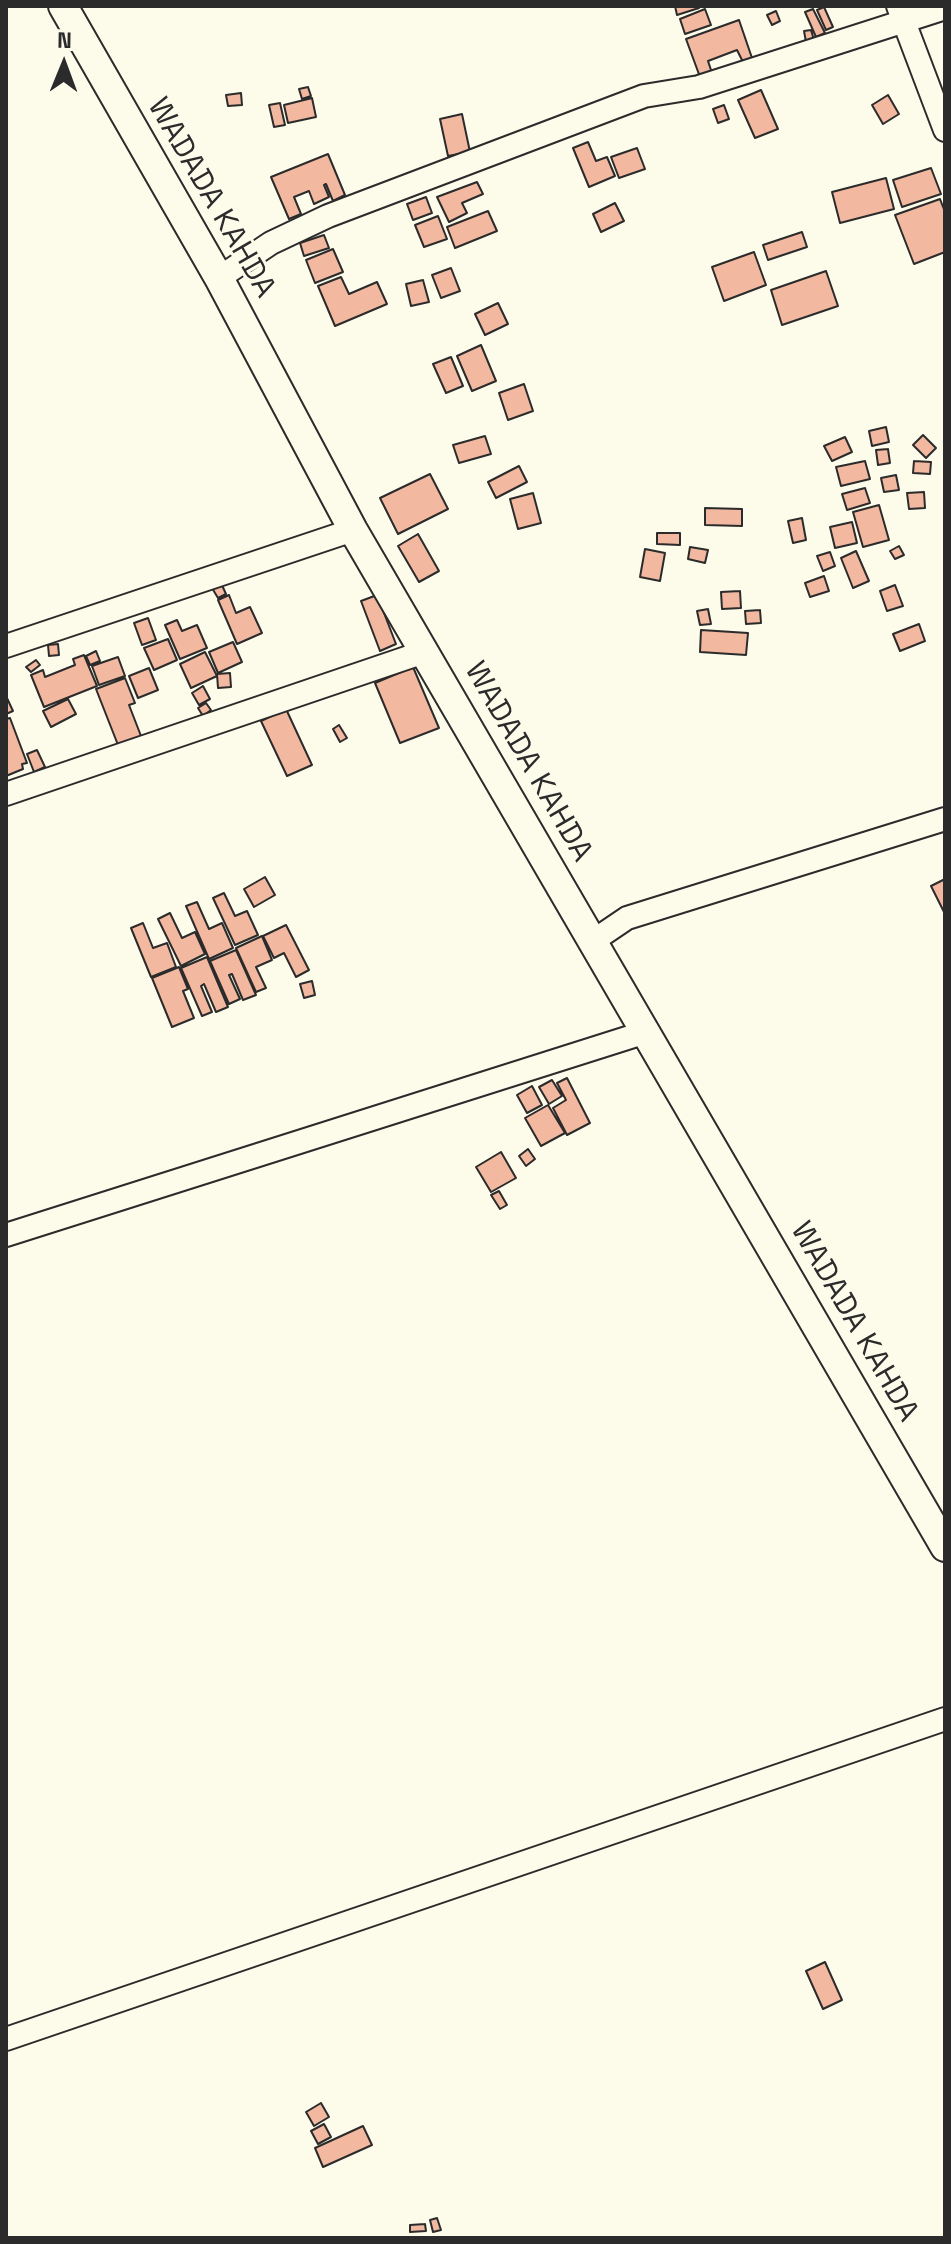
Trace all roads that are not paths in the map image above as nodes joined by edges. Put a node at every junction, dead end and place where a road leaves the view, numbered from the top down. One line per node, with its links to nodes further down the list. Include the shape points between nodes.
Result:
1 (63, 6): 5 (main road, WADADA KAHDA)
2 (945, 8): 3 (street)
3 (900, 14): 4 (street); 5 (street, via 699,87 644,96 328,216 271,243)
4 (945, 130)
5 (219, 278): 6 (main road, WADADA KAHDA)
6 (353, 530): 7 (street); 8 (main road, WADADA KAHDA)
7 (6, 646)
8 (424, 652): 9 (street); 11 (main road, WADADA KAHDA)
9 (6, 794)
10 (945, 819): 11 (street, via 627,918)
11 (593, 941): 12 (main road, WADADA KAHDA)
12 (646, 1032): 13 (street); 14 (main road, WADADA KAHDA)
13 (6, 1235)
14 (945, 1547)
15 (945, 1719): 16 (street)
16 (6, 2039)

